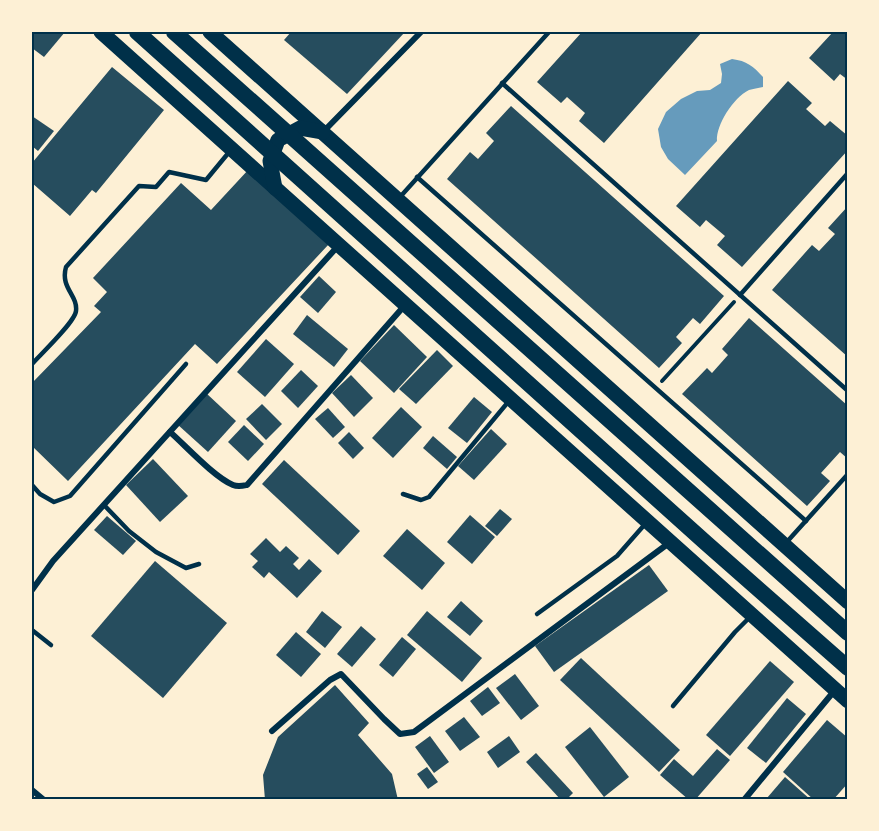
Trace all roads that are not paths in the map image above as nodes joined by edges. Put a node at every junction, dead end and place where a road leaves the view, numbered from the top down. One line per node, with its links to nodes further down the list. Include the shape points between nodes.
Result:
1 (101, 32): 9 (main road)
2 (137, 32): 38 (highway)
3 (174, 32): 36 (highway)
4 (210, 32): 8 (main road)
5 (420, 32): 8 (street)
6 (549, 32): 7 (lane)
7 (502, 83): 11 (lane); 15 (lane)
8 (323, 132): 12 (main road, via 300,128 278,140 270,162); 13 (main road)
9 (232, 149): 12 (main road); 17 (lane, via 206,180 169,171 156,187 139,186 66,267 64,275 77,309 75,316)
10 (848, 173): 15 (lane)
11 (417, 177): 13 (lane); 27 (lane)
12 (275, 188): 14 (main road)
13 (398, 199): 29 (main road)
14 (339, 245): 16 (main road); 21 (street)
15 (740, 295): 19 (lane)
16 (406, 305): 20 (main road); 21 (street, via 247,485 233,485 218,475)
17 (32, 364)
18 (186, 364): 23 (lane, via 70,496 54,502)
19 (848, 391)
20 (511, 399): 24 (lane, via 429,497 421,500); 26 (main road)
21 (170, 432): 25 (street)
22 (848, 474): 27 (lane)
23 (32, 486)
24 (403, 494)
25 (104, 505): 30 (lane, via 156,552 186,568); 31 (street)
26 (647, 521): 28 (main road); 33 (lane, via 616,556)
27 (806, 521): 29 (lane)
28 (670, 542): 34 (main road); 42 (street, via 414,732 400,734 341,674)
29 (784, 545): 32 (main road)
30 (199, 564)
31 (32, 590)
32 (848, 602)
33 (537, 614)
34 (752, 616): 39 (main road); 41 (lane)
35 (32, 630): 37 (lane)
36 (848, 633)
37 (51, 645)
38 (848, 668)
39 (835, 690): 40 (main road); 45 (street)
40 (848, 701)
41 (673, 706)
42 (272, 731)
43 (32, 790): 44 (street)
44 (44, 800)
45 (744, 800)

